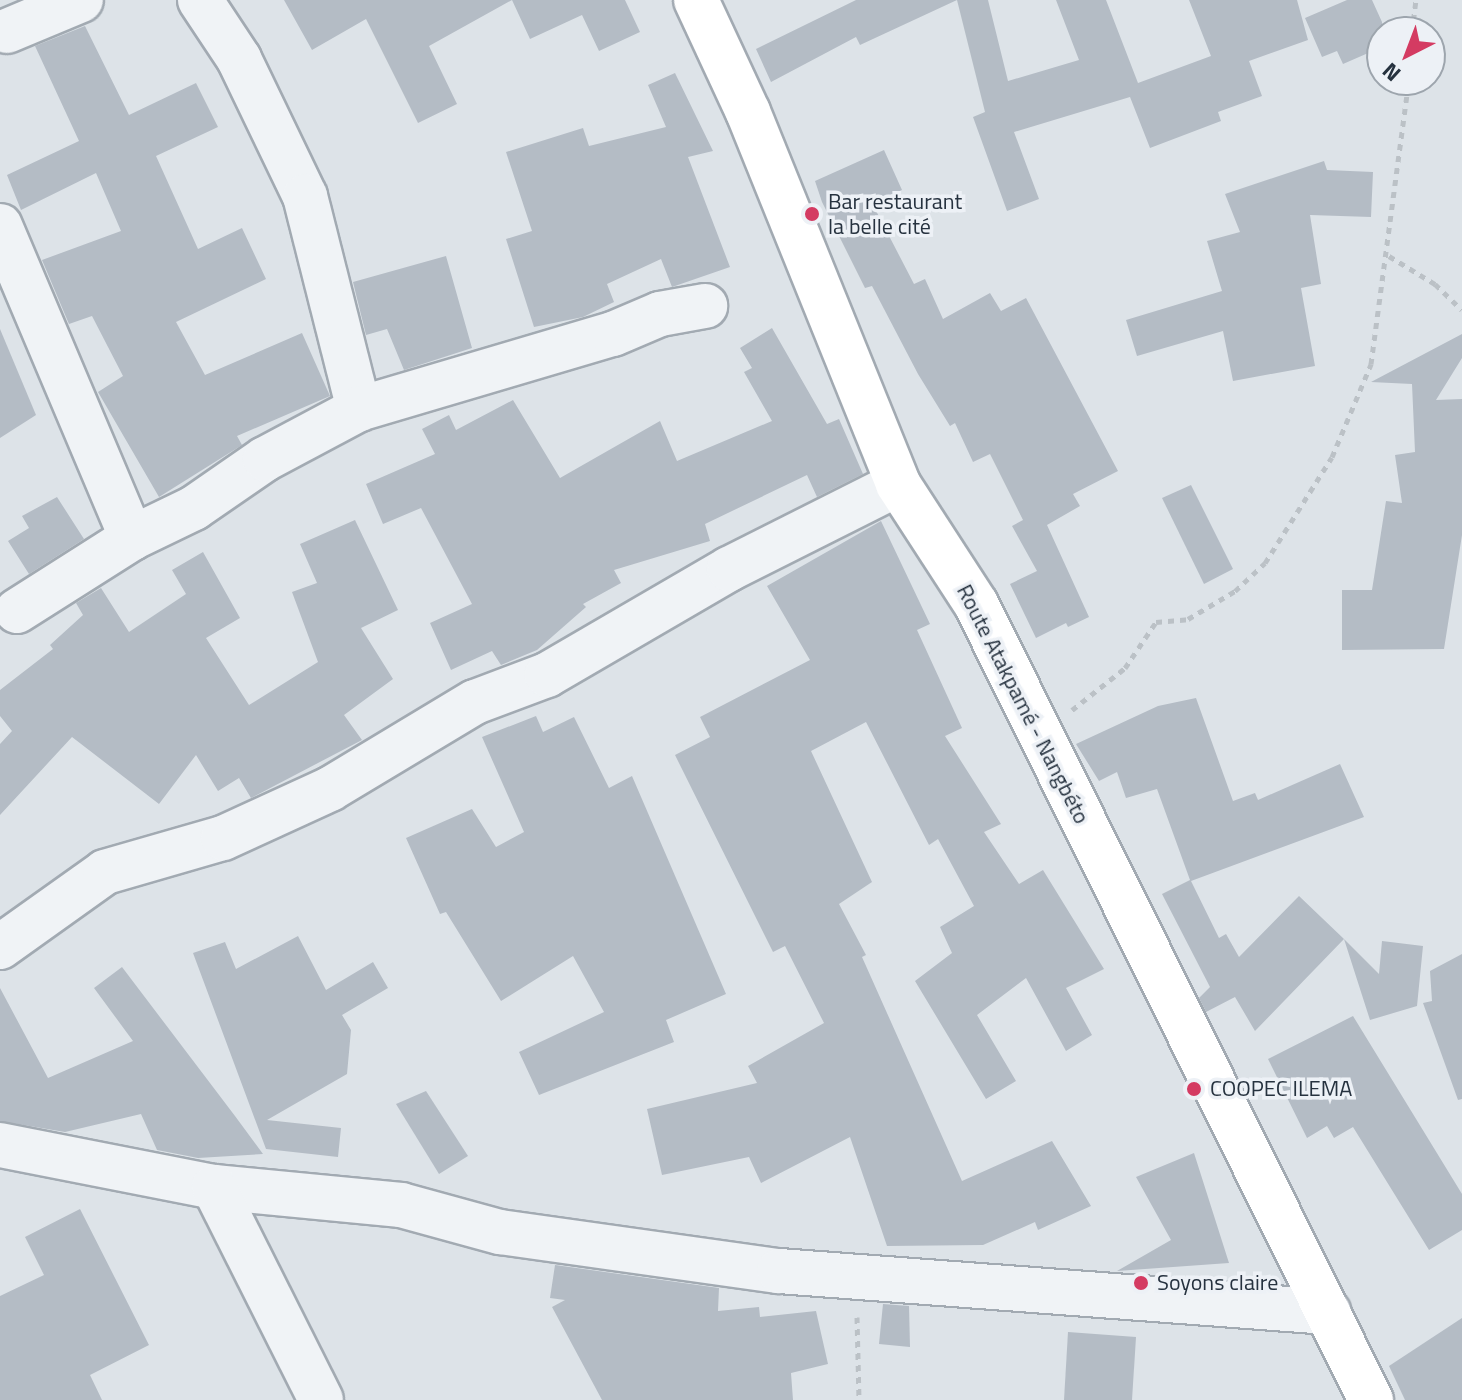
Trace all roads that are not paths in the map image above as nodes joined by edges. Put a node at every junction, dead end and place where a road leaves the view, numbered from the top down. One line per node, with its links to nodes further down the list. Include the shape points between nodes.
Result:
1 (81, 0): 4 (street)
2 (200, 0): 7 (street, via 239,59 305,196)
3 (696, 0): 8 (main road, Route Atakpamé - Nangbéto, via 748,112)
4 (7, 31)
5 (0, 226): 9 (street)
6 (705, 306): 7 (street, via 660,314 613,334)
7 (359, 409): 9 (street, via 265,459 194,508)
8 (898, 484): 11 (street, via 729,569 547,675 461,709 330,789 223,838 105,872); 14 (main road, Route Atakpamé - Nangbéto, via 976,604)
9 (132, 538): 10 (street)
10 (17, 611)
11 (0, 947)
12 (0, 1145): 13 (street)
13 (214, 1187): 14 (street, via 401,1205 500,1232 856,1276); 15 (street)
14 (1328, 1312): 16 (main road, Route Atakpamé - Nangbéto)
15 (321, 1400)
16 (1371, 1400)

